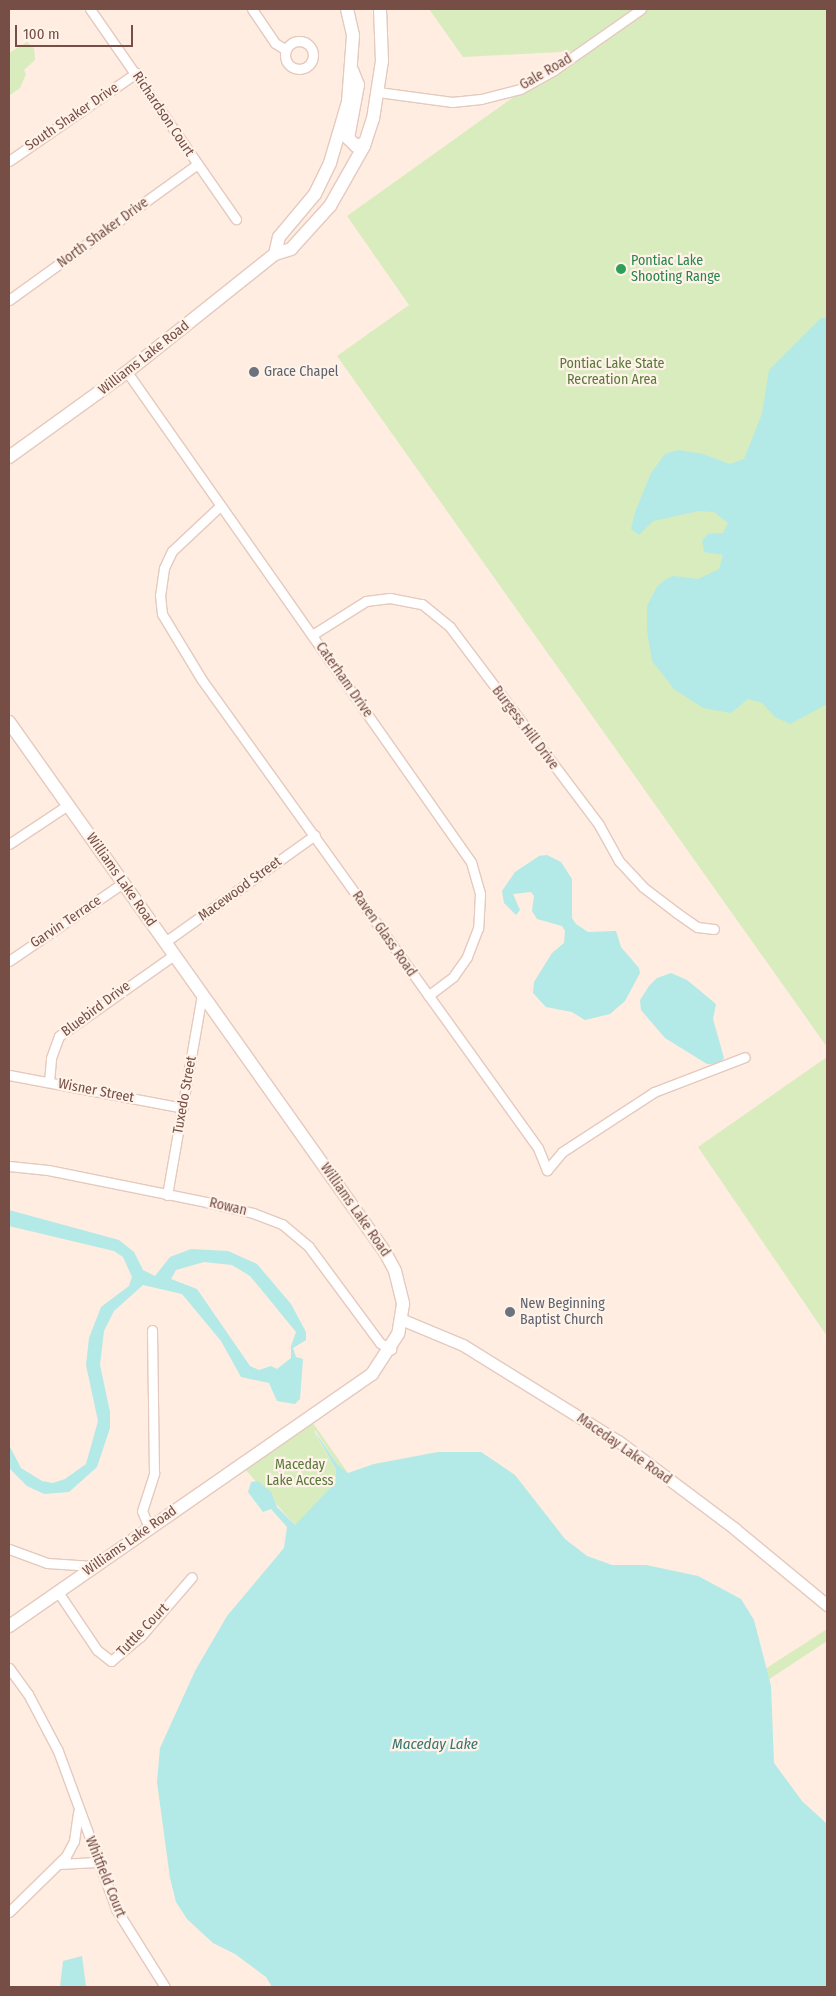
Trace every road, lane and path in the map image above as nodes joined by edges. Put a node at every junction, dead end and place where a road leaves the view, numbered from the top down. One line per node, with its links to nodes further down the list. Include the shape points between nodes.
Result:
1 (90, 9): 8 (street, Richardson Court)
2 (252, 9): 6 (street, via 275,42)
3 (347, 9): 7 (main road, Williams Lake Road, via 353,35)
4 (380, 9): 9 (main road, Williams Lake Road, via 382,62)
5 (641, 9): 9 (street, Gale Road, via 554,70 520,89 481,100 452,102)
6 (286, 50)
7 (351, 65): 10 (main road, via 358,85 348,138 356,146); 13 (main road, Williams Lake Road, via 346,110 330,163)
8 (136, 73): 11 (street, South Shaker Drive); 12 (street, Richardson Court)
9 (378, 92): 10 (main road, Williams Lake Road)
10 (365, 143): 14 (main road, Williams Lake Road, via 344,186)
11 (9, 161)
12 (196, 165): 15 (street, Richardson Court); 17 (street, North Shaker Drive)
13 (312, 198): 14 (main road, via 315,205); 16 (main road, Williams Lake Road, via 280,237)
14 (326, 210): 16 (main road, Williams Lake Road, via 291,249)
15 (236, 220)
16 (275, 254): 18 (main road, Williams Lake Road)
17 (9, 300)
18 (127, 372): 19 (main road, Williams Lake Road); 20 (street, Caterham Drive)
19 (9, 457)
20 (220, 506): 21 (street, Caterham Drive); 24 (street, Raven Glass Road, via 180,539 172,551 164,568 160,596 162,614 202,680)
21 (312, 635): 27 (street, Burgess Hill Drive, via 366,601 390,598 422,604 450,627 599,825 619,861 643,887 677,913 697,926); 32 (street, Caterham Drive, via 471,862 480,894 478,928 467,957 453,977)
22 (11, 729): 23 (main road, Williams Lake Road)
23 (68, 805): 25 (street); 26 (main road, Williams Lake Road)
24 (315, 835): 28 (street, Macewood Street); 32 (street, Raven Glass Road)
25 (9, 844)
26 (123, 883): 28 (main road, Williams Lake Road); 30 (street, Garvin Terrace)
27 (714, 929)
28 (165, 942): 29 (main road, Williams Lake Road)
29 (174, 955): 31 (main road, Williams Lake Road); 35 (street, Bluebird Drive, via 59,1036 51,1058)
30 (9, 961)
31 (202, 995): 36 (street, Tuxedo Street); 39 (main road, Williams Lake Road, via 385,1252 401,1289)
32 (428, 996): 33 (street, Raven Glass Road, via 538,1148 547,1170 562,1152 654,1092)
33 (745, 1057)
34 (9, 1075): 35 (street, Wisner Street)
35 (49, 1082): 36 (street, Wisner Street)
36 (183, 1108): 38 (street, Tuxedo Street)
37 (9, 1166): 38 (street, Rowan, via 48,1170)
38 (167, 1195): 41 (street, Rowan, via 252,1213 282,1224 310,1247 380,1343)
39 (403, 1320): 41 (main road, Williams Lake Road); 47 (street, Maceday Lake Road, via 462,1345 618,1441)
40 (152, 1330): 42 (street, via 154,1473 142,1511)
41 (391, 1349): 42 (main road, Williams Lake Road, via 372,1374 356,1386)
42 (149, 1528): 44 (main road, Williams Lake Road)
43 (9, 1549): 44 (street, via 47,1563)
44 (93, 1566): 46 (main road, Williams Lake Road)
45 (192, 1577): 46 (street, Tuttle Court, via 140,1637 112,1661 97,1650)
46 (58, 1592): 48 (main road, Williams Lake Road)
47 (827, 1605)
48 (9, 1626)
49 (9, 1668): 50 (street, Whitfield Court, via 28,1694 61,1760)
50 (78, 1807): 51 (street, Whitfield Court); 52 (street, via 74,1841)
51 (97, 1862): 52 (street); 54 (street, Whitfield Court, via 116,1908)
52 (59, 1864): 53 (street)
53 (9, 1912)
54 (165, 1987)

